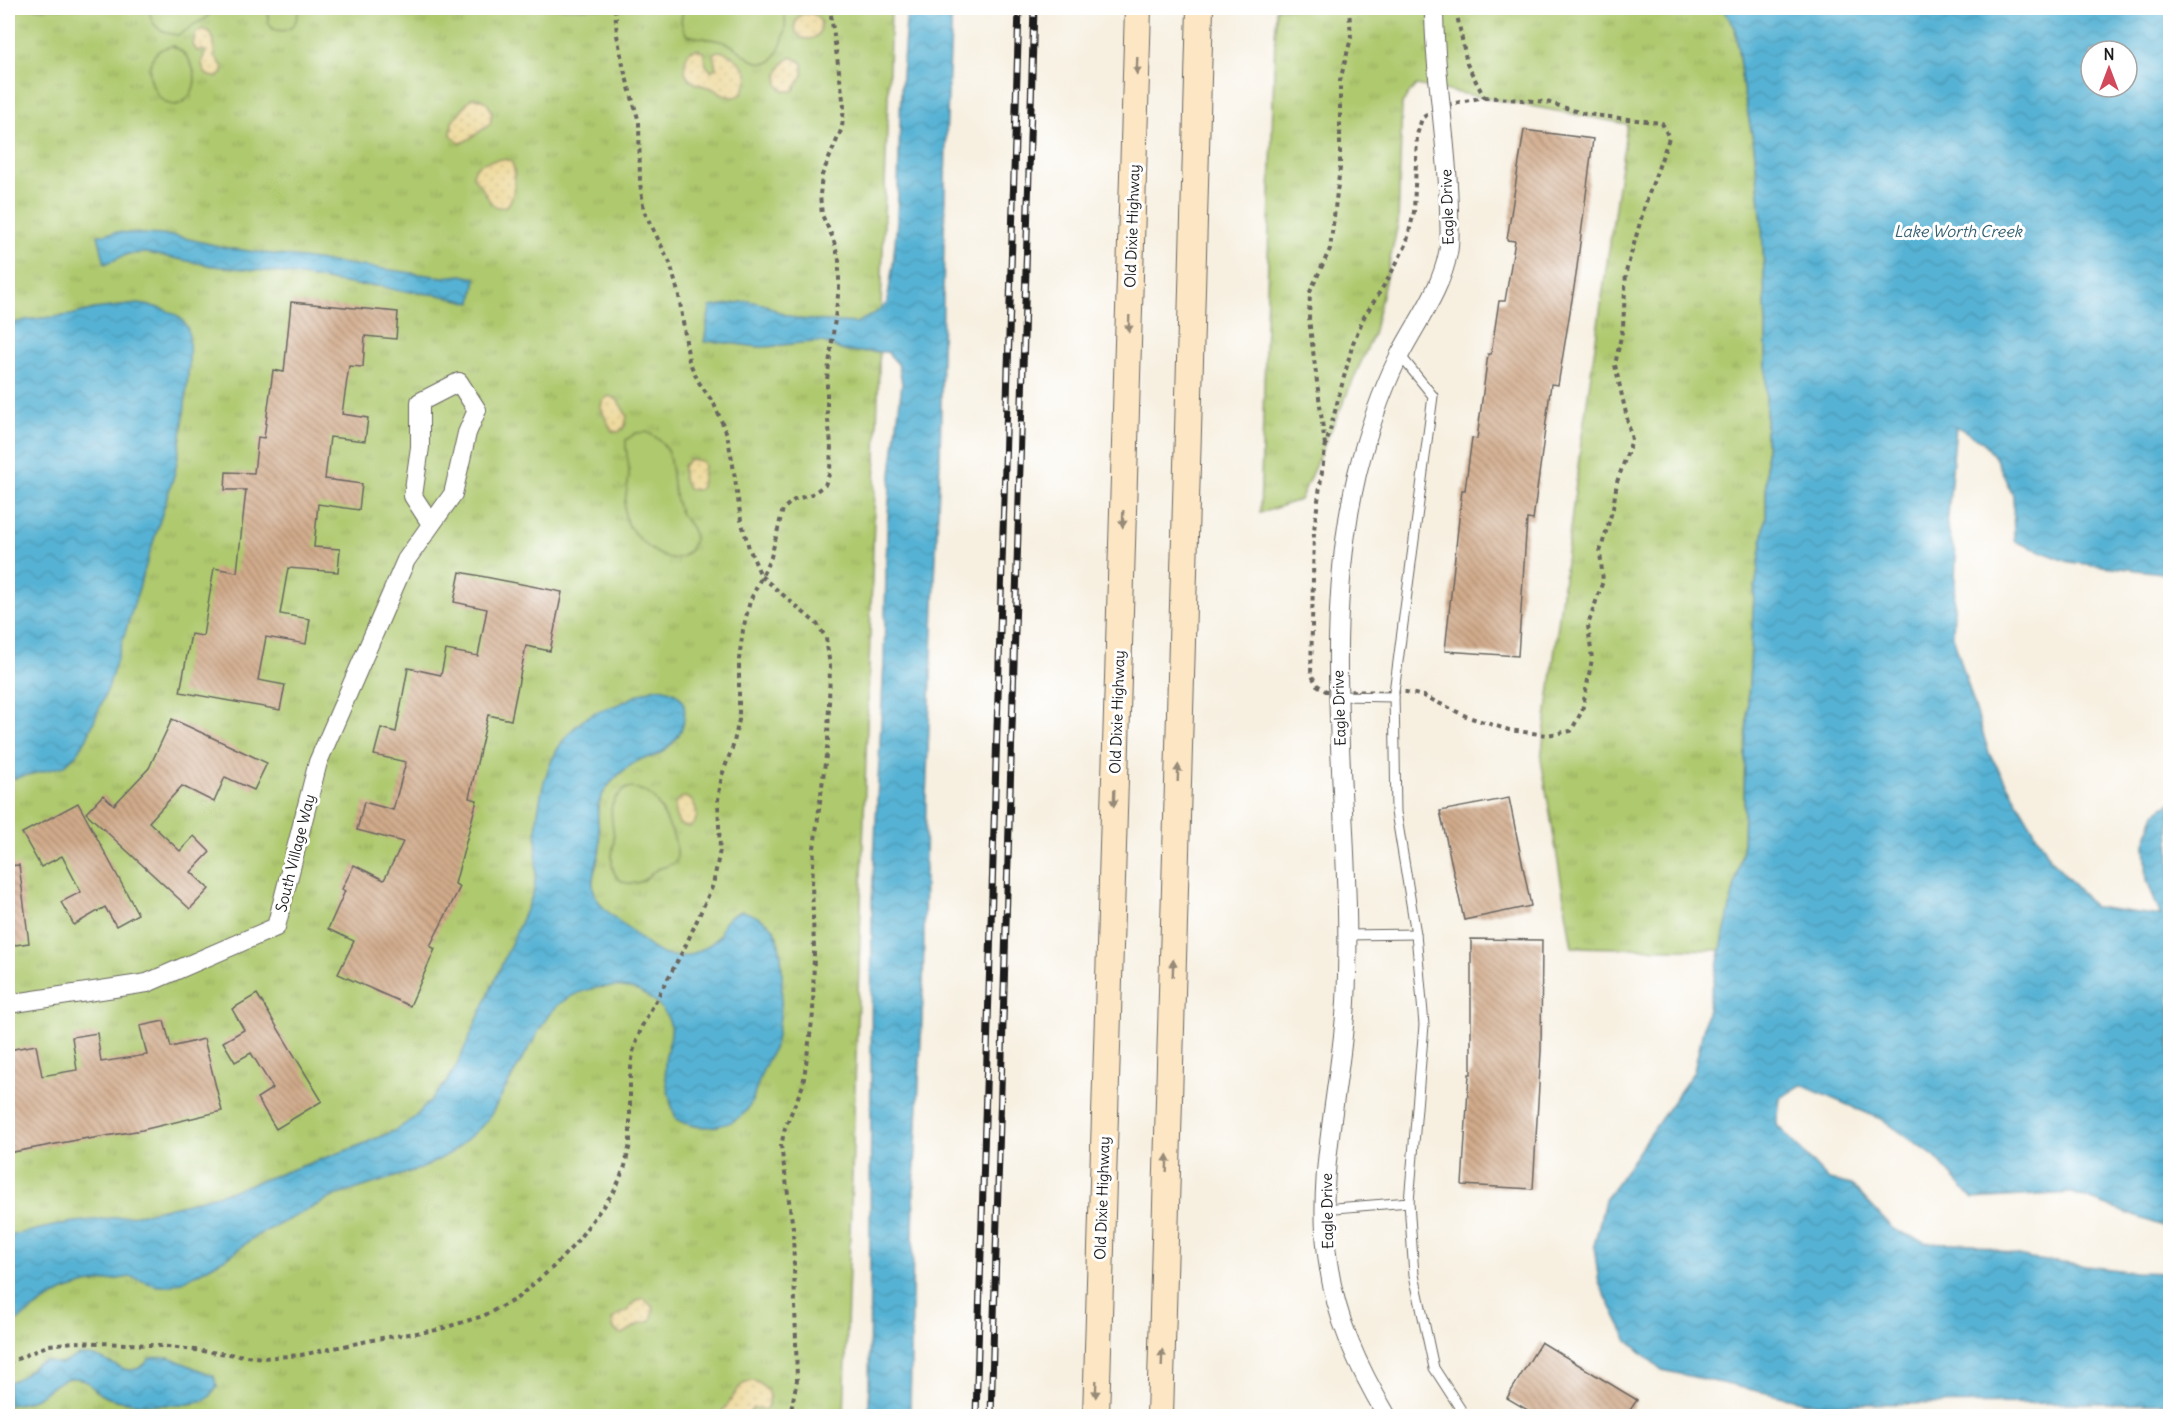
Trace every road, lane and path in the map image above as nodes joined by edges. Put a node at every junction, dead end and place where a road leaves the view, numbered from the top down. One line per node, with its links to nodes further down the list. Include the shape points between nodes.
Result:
1 (615, 8): 13 (path, via 624,70 639,122 644,211 670,263 689,361 727,434 741,520)
2 (830, 8): 13 (path, via 844,106 842,128 822,175 819,195 822,215 839,260 827,380 830,472 825,485 783,509)
3 (1138, 8): 23 (main road, Old Dixie Highway, one-way to 23)
4 (1200, 8): 24 (main road, one-way to 4)
5 (1349, 8): 11 (path, via 1352,38 1340,81 1340,168 1330,249 1310,292 1309,310)
6 (1434, 8): 9 (street, Eagle Drive)
7 (1456, 8): 8 (path, via 1467,64)
8 (1484, 97): 9 (path); 15 (path, via 1546,102 1585,114 1662,123 1669,138 1626,272 1623,327 1615,365 1632,440 1600,552 1603,581 1588,625 1592,659 1582,711 1571,731 1547,735 1509,730 1468,717 1424,696 1406,692)
9 (1441, 106): 10 (street, Eagle Drive, via 1449,186 1449,251 1428,305); 11 (path, via 1422,118 1417,135 1414,212 1406,245 1360,325)
10 (1400, 355): 14 (street, Eagle Drive, via 1370,429 1349,514 1339,605); 15 (lane, via 1433,396)
11 (1325, 449): 14 (path, via 1314,530 1311,674 1317,685)
12 (431, 524): 12 (street, South Village Way, via 453,494 467,433 477,410 459,382 420,402 420,447 413,496); 18 (street, South Village Way, via 406,560 318,762 276,927 147,983)
13 (762, 576): 21 (path, via 750,601 743,630 739,720 718,800 720,850 713,885 642,1026 633,1052 630,1144 615,1190 552,1269 516,1299 483,1316 437,1329 301,1355 263,1358 150,1345 74,1342 49,1345); 22 (path, via 818,625 826,638 830,666 828,740 812,884 813,1014 802,1085 784,1128 781,1146 794,1256 797,1380)
14 (1338, 694): 15 (lane); 15 (path); 17 (street, Eagle Drive)
15 (1394, 695): 16 (lane, via 1396,812)
16 (1416, 934): 17 (lane); 19 (lane, via 1424,1024)
17 (1347, 935): 20 (street, Eagle Drive, via 1346,1004)
18 (8, 1004)
19 (1409, 1202): 20 (lane); 26 (lane, via 1414,1275 1434,1368)
20 (1323, 1209): 25 (street, Eagle Drive, via 1327,1260 1343,1326 1362,1373)
21 (8, 1363)
22 (790, 1416)
23 (1095, 1416)
24 (1160, 1416)
25 (1387, 1416)
26 (1465, 1416)

